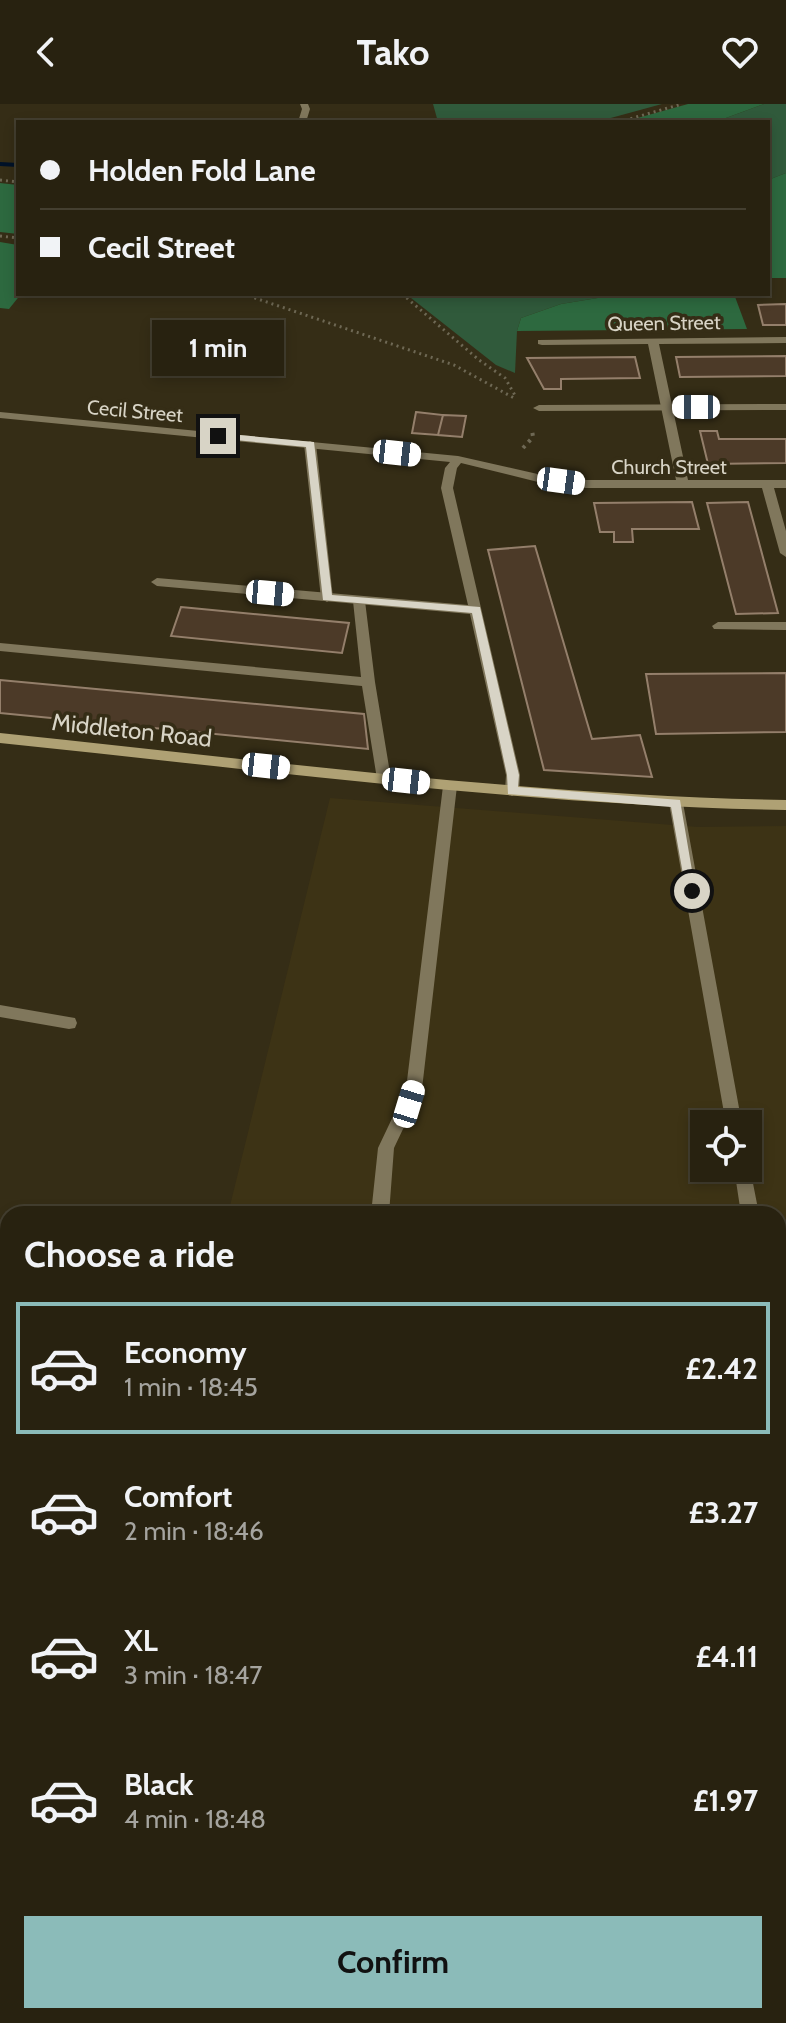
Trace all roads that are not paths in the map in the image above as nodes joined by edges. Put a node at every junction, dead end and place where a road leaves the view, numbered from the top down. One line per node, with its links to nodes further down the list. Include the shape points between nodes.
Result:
1 (786, 340): 2 (street, Queen Street)
2 (653, 341): 3 (street, Queen Street); 6 (street)
3 (542, 342)
4 (786, 407): 6 (street)
5 (539, 408): 6 (street)
6 (667, 408): 12 (street)
7 (0, 415): 8 (street, Cecil Street)
8 (310, 444): 9 (street, Cecil Street); 15 (street)
9 (458, 459): 12 (street, Church Street, via 581,484); 17 (street, via 447,488)
10 (767, 484): 11 (street, Church Street); 12 (street, Church Street); 13 (street)
11 (786, 484)
12 (683, 485)
13 (786, 553)
14 (157, 582): 15 (street)
15 (327, 598): 16 (street)
16 (359, 601): 17 (street); 21 (street)
17 (476, 610): 25 (street, via 513,775)
18 (718, 626): 19 (street)
19 (786, 626)
20 (0, 647): 21 (street)
21 (368, 682): 23 (street)
22 (0, 738): 23 (main road, Middleton Road)
23 (384, 779): 24 (main road, Middleton Road)
24 (450, 786): 25 (main road, Middleton Road); 32 (street, via 414,1089 383,1160)
25 (512, 791): 26 (main road, Middleton Road)
26 (676, 803): 27 (main road, Middleton Road); 30 (street)
27 (786, 805)
28 (0, 1011): 29 (street)
29 (69, 1023)
30 (731, 1110)
31 (744, 1182): 33 (street)
32 (380, 1206)
33 (749, 1206)

